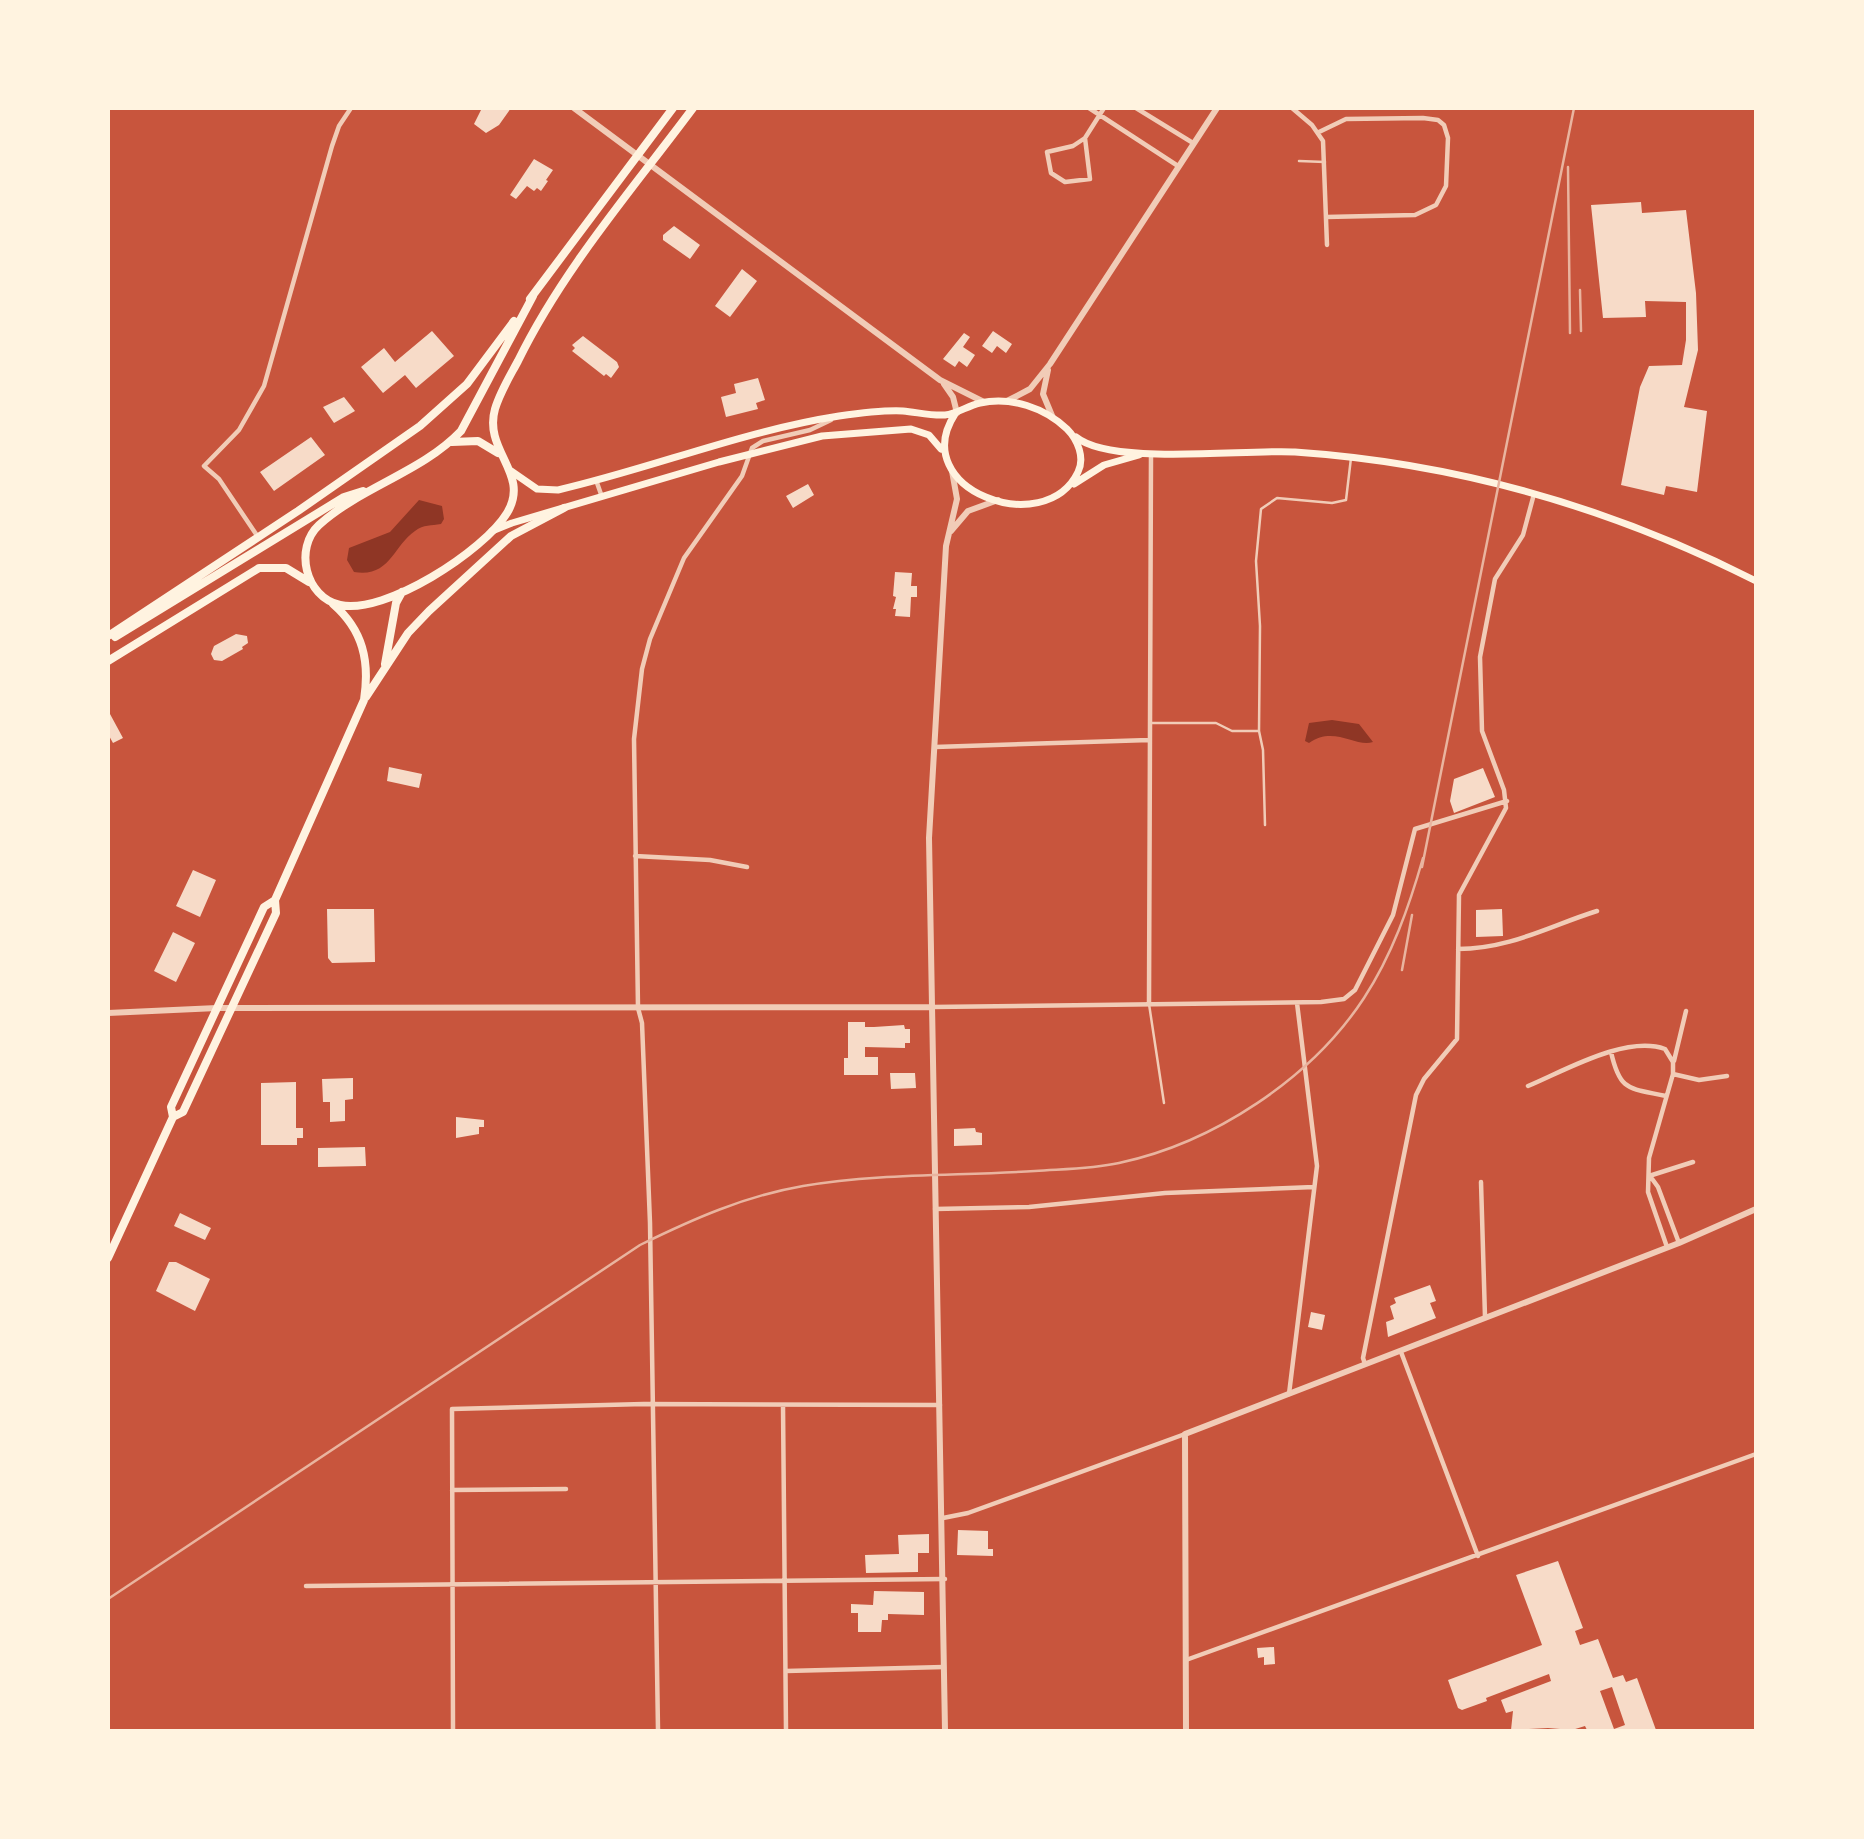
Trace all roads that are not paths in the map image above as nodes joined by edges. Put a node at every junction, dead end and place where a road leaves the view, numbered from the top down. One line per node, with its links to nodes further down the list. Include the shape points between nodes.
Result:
1 (351, 108): 48 (street, via 332,146 261,395 239,430 204,466 219,478)
2 (574, 108): 14 (street)
3 (673, 108): 14 (highway)
4 (692, 108): 17 (highway)
5 (1089, 108): 10 (street)
6 (1104, 108): 10 (street)
7 (1136, 108): 13 (street)
8 (1217, 108): 13 (street)
9 (1292, 108): 11 (street)
10 (1099, 115): 12 (street); 18 (street)
11 (1319, 132): 16 (street); 19 (street, via 1346,119 1423,118 1438,120 1448,138 1447,186 1436,205 1415,215)
12 (1085, 138): 12 (street, via 1047,152 1051,173 1065,182 1090,179)
13 (1193, 143): 18 (street)
14 (638, 156): 17 (street); 21 (highway)
15 (1299, 161): 16 (lane)
16 (1325, 162): 19 (street)
17 (650, 164): 23 (street); 36 (highway, via 551,299 526,343 495,409 493,435)
18 (1178, 166): 22 (street)
19 (1326, 218): 20 (street)
20 (1327, 245)
21 (533, 296): 30 (highway, via 468,422); 48 (highway, via 467,384 442,409)
22 (1049, 364): 25 (street, via 1026,393); 28 (street, via 1043,394)
23 (940, 380): 24 (street); 26 (street, via 953,397)
24 (984, 402): 25 (main road); 26 (main road)
25 (1005, 402): 28 (main road)
26 (956, 413): 27 (main road, via 888,411); 32 (main road, via 944,433)
27 (839, 416): 31 (street, via 810,430 763,441); 39 (main road, via 771,429)
28 (1053, 418): 29 (main road)
29 (1070, 432): 33 (main road, via 1098,449); 41 (main road, via 1081,464)
30 (442, 447): 36 (highway, via 472,440 492,447); 40 (highway)
31 (750, 453): 32 (main road, via 822,436 897,428 924,432); 43 (main road); 63 (street, via 742,476 695,538 676,574 645,654 635,721)
32 (944, 454): 38 (main road)
33 (1139, 454): 34 (main road); 41 (main road, via 1094,470)
34 (1150, 454): 35 (main road, via 1271,451); 57 (street)
35 (1351, 457): 42 (main road, via 1433,469); 58 (lane, via 1346,500 1277,498 1261,509 1256,561)
36 (503, 458): 37 (highway)
37 (511, 471): 39 (main road, via 542,491); 46 (highway, via 512,503)
38 (952, 471): 44 (main road, via 967,487); 47 (street, via 957,499)
39 (596, 480): 43 (street)
40 (376, 487): 50 (highway, via 312,534 305,558); 53 (highway, via 344,497)
41 (1069, 487): 44 (main road, via 1036,504)
42 (1535, 493): 49 (main road, via 1640,528); 61 (street, via 1523,535 1495,579 1480,657 1482,731)
43 (602, 496): 45 (main road)
44 (998, 500): 47 (street, via 968,511)
45 (564, 508): 46 (main road); 55 (highway, via 491,552 414,626)
46 (489, 534): 51 (highway, via 435,574)
47 (948, 536): 60 (street)
48 (258, 538): 53 (highway)
49 (1755, 581)
50 (315, 589): 52 (highway); 54 (highway, via 291,569 259,568)
51 (403, 590): 52 (highway, via 359,606); 55 (highway)
52 (331, 602): 56 (highway, via 360,639 367,663)
53 (108, 638)
54 (108, 661)
55 (383, 671): 56 (highway)
56 (364, 699): 65 (highway)
57 (1149, 723): 58 (lane, via 1216,723 1231,732); 59 (street)
58 (1259, 731): 62 (lane)
59 (1149, 740): 60 (street); 69 (street)
60 (935, 747): 70 (street, via 929,838)
61 (1507, 801): 67 (street, via 1504,816 1459,895); 68 (street, via 1415,829 1393,915 1354,990 1339,1000)
62 (1265, 825)
63 (635, 856): 64 (street); 71 (street)
64 (747, 867)
65 (275, 900): 72 (highway, via 264,907); 73 (highway, via 276,913)
66 (1597, 911): 67 (street, via 1503,946)
67 (1458, 949): 95 (street, via 1457,1039 1416,1095 1363,1358)
68 (1297, 1003): 69 (street); 87 (street, via 1317,1158)
69 (1149, 1004): 70 (street); 82 (lane)
70 (931, 1007): 71 (street); 88 (street)
71 (638, 1008): 73 (street); 97 (street, via 649,1186)
72 (217, 1009): 73 (street); 75 (street); 83 (highway, via 171,1107)
73 (232, 1009): 83 (highway, via 183,1112)
74 (1686, 1011): 77 (street)
75 (108, 1013)
76 (1611, 1052): 77 (street, via 1651,1044 1665,1049); 80 (street); 81 (street, via 1619,1080)
77 (1673, 1062): 78 (street)
78 (1673, 1074): 79 (street, via 1699,1080); 81 (street)
79 (1727, 1076)
80 (1528, 1086)
81 (1666, 1096): 85 (street, via 1650,1147)
82 (1164, 1103)
83 (173, 1117): 92 (highway)
84 (1693, 1162): 85 (street)
85 (1649, 1176): 90 (street, via 1658,1187); 91 (street, via 1648,1192)
86 (1481, 1182): 93 (street)
87 (1314, 1186): 88 (street, via 1165,1193 1029,1207); 96 (street)
88 (935, 1209): 98 (street)
89 (1755, 1209): 90 (street)
90 (1679, 1243): 91 (street)
91 (1667, 1247): 93 (street)
92 (108, 1258)
93 (1485, 1318): 94 (street)
94 (1401, 1352): 95 (street); 105 (street)
95 (1366, 1365): 96 (street)
96 (1289, 1395): 100 (street)
97 (652, 1404): 99 (street); 103 (street, via 452,1409); 108 (street)
98 (940, 1405): 99 (street); 104 (street)
99 (783, 1406): 107 (street)
100 (1185, 1434): 104 (street); 111 (street)
101 (1755, 1454): 105 (street)
102 (566, 1489): 103 (street)
103 (452, 1490): 110 (street)
104 (943, 1518): 106 (street)
105 (1478, 1556): 111 (street)
106 (944, 1579): 107 (street); 112 (street)
107 (785, 1583): 108 (street); 113 (street)
108 (655, 1585): 110 (street); 115 (street)
109 (306, 1586): 110 (street)
110 (452, 1586): 114 (street)
111 (1185, 1660): 118 (street)
112 (945, 1667): 113 (street); 117 (street)
113 (786, 1671): 116 (street)
114 (453, 1731)
115 (658, 1731)
116 (786, 1731)
117 (945, 1731)
118 (1186, 1731)

